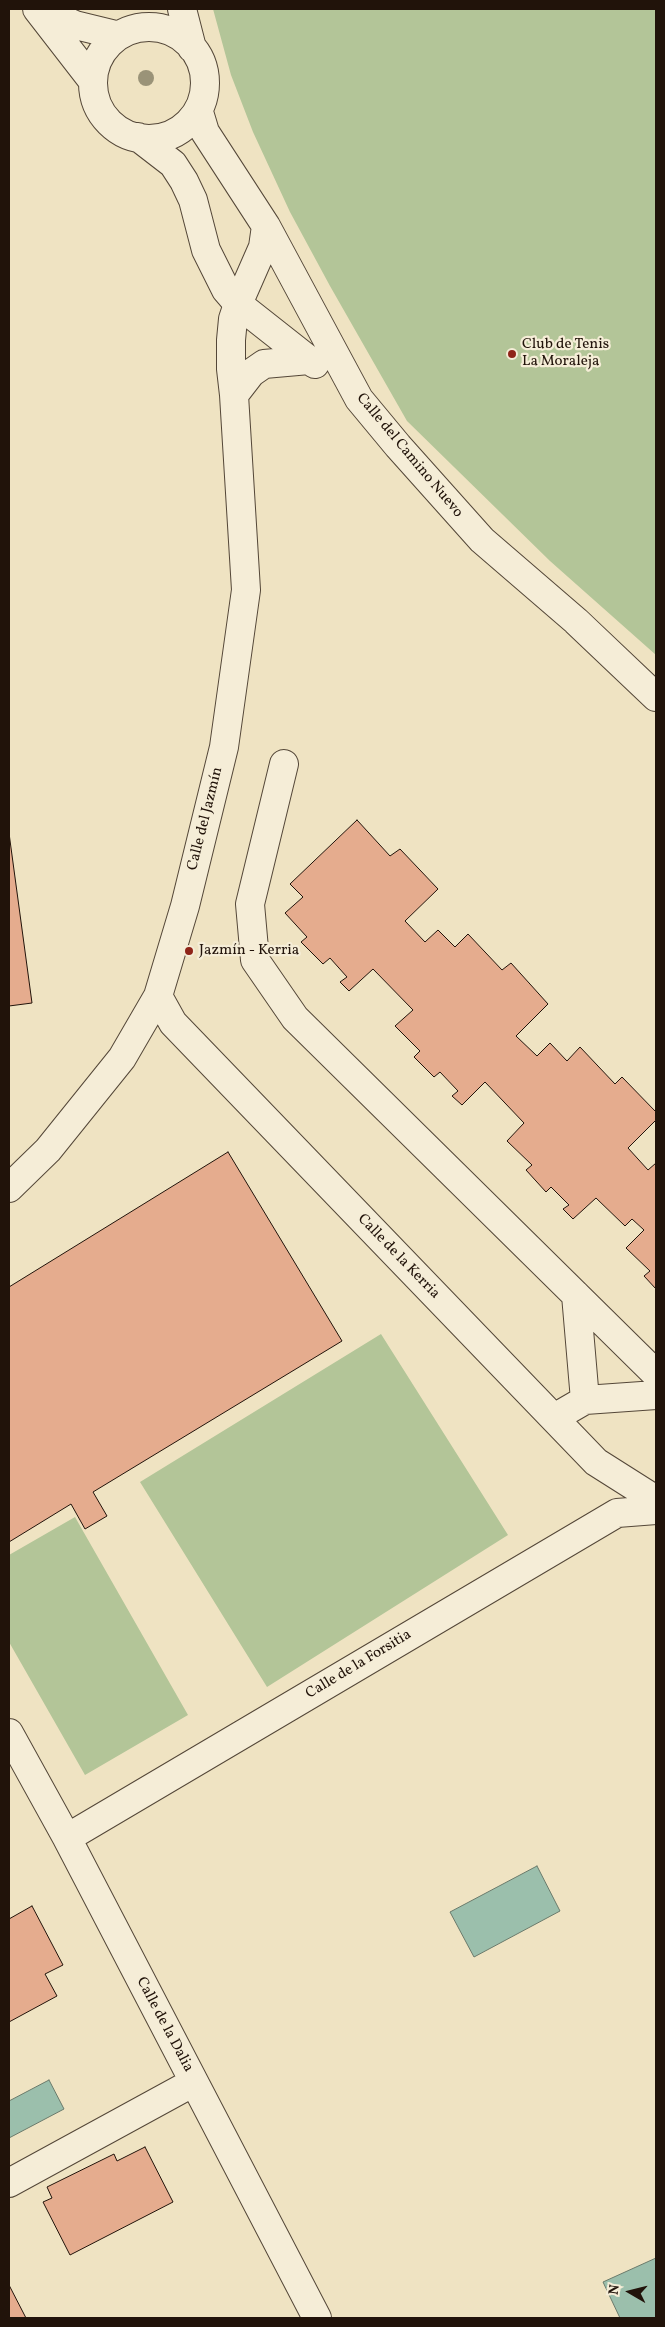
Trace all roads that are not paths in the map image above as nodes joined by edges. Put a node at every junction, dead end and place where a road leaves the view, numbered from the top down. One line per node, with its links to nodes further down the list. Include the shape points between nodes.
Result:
1 (38, 9): 6 (street)
2 (45, 9): 4 (street, via 75,26)
3 (182, 9): 5 (street)
4 (116, 36): 5 (street, via 132,29 150,27 171,32); 6 (street, via 98,57)
5 (192, 48): 7 (street, via 202,65 205,84)
6 (92, 80): 8 (street, via 97,103 104,114 118,128)
7 (199, 112): 8 (street, via 175,132 157,138); 9 (street, Calle del Camino Nuevo, via 205,132)
8 (138, 137): 10 (street, via 172,164 184,180 193,200 206,250 226,290)
9 (266, 226): 10 (street, Calle del Jazmín, via 263,247); 13 (street, Calle del Camino Nuevo)
10 (238, 304): 11 (street); 12 (street, Calle del Jazmín, via 231,340)
11 (309, 360): 12 (street, via 264,364 251,373); 13 (street)
12 (234, 395): 16 (street, Calle del Jazmín, via 246,590 224,747 185,906)
13 (359, 399): 14 (street, Calle del Camino Nuevo, via 482,540 576,621)
14 (656, 697)
15 (284, 764): 18 (street, via 250,904 255,960 296,1018)
16 (158, 996): 17 (street, Calle del Jazmín, via 117,1064 48,1150); 22 (street, Calle de la Kerria, via 173,1023)
17 (9, 1188)
18 (576, 1295): 19 (street); 21 (street)
19 (656, 1374)
20 (656, 1395): 21 (street)
21 (585, 1400): 22 (street)
22 (554, 1418): 23 (street, Calle de la Kerria, via 596,1462)
23 (656, 1500)
24 (656, 1510): 26 (street, Calle de la Forsitia, via 616,1513)
25 (9, 1734): 26 (street, Calle de la Dalia)
26 (67, 1838): 27 (street, Calle de la Dalia)
27 (194, 2082): 28 (street); 29 (street, Calle de la Dalia)
28 (9, 2183)
29 (317, 2318)

